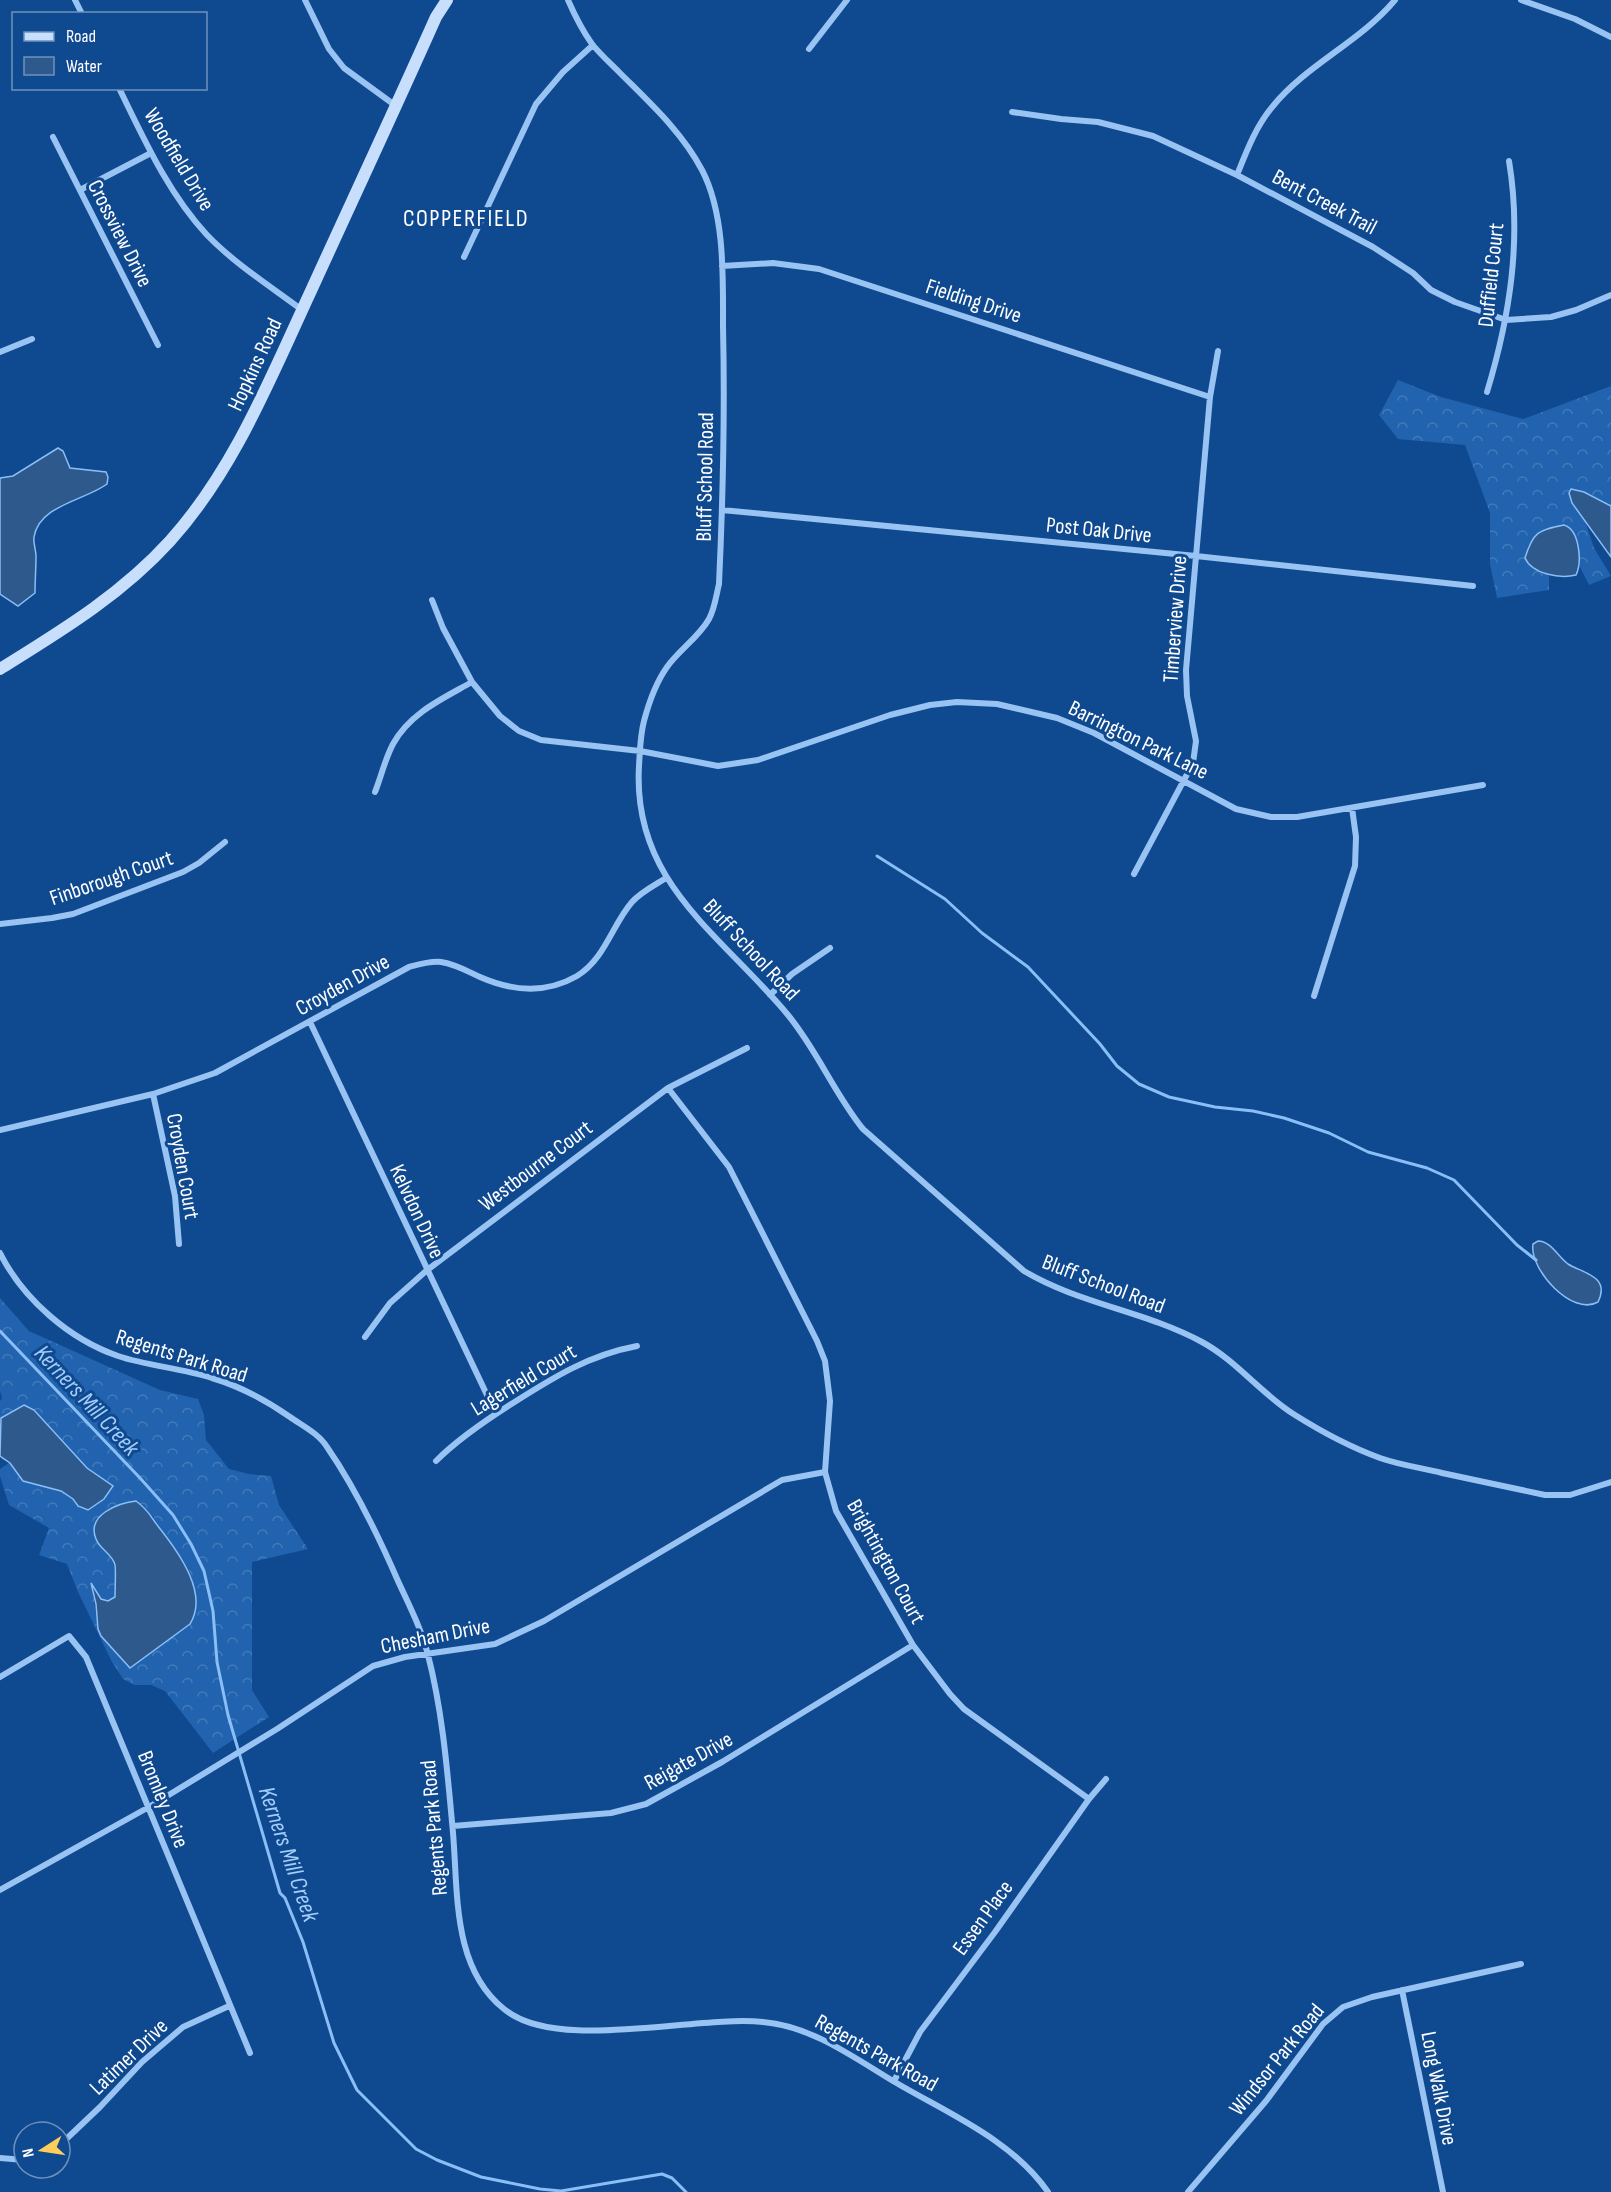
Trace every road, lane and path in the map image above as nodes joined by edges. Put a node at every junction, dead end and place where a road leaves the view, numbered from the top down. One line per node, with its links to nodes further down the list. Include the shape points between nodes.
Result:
1 (305, 0): 11 (street, via 329,49 344,68)
2 (447, 0): 11 (main road, Hopkins Road)
3 (568, 0): 8 (street, Bluff School Road)
4 (847, 0): 9 (street)
5 (1395, 0): 16 (street, via 1366,29 1274,104 1256,129)
6 (1521, 0): 7 (street)
7 (1611, 37)
8 (594, 45): 18 (street, via 563,72 536,104); 19 (street, Bluff School Road, via 674,128 702,171 711,191)
9 (809, 49)
10 (120, 90): 14 (street, Woodfield Drive)
11 (396, 106): 21 (main road, Hopkins Road)
12 (1012, 111): 16 (street, Bent Creek Trail, via 1098,122 1153,136)
13 (52, 137): 17 (street, Crossview Drive)
14 (151, 153): 17 (street); 21 (street, Woodfield Drive, via 175,193 208,235)
15 (1509, 161): 22 (street, Duffield Court, via 1516,237)
16 (1237, 175): 22 (street, Bent Creek Trail, via 1373,247 1439,294)
17 (80, 190): 24 (street, Crossview Drive)
18 (464, 257)
19 (722, 266): 28 (street, Fielding Drive, via 773,263 819,269); 29 (street, Bluff School Road)
20 (1611, 295): 22 (street, Bent Creek Trail, via 1551,317)
21 (302, 310): 33 (main road, Hopkins Road, via 251,420 212,486 170,541 127,584)
22 (1506, 320): 27 (street, Duffield Court)
23 (32, 339): 26 (street)
24 (158, 345)
25 (1218, 351): 28 (street, Timberview Drive)
26 (0, 352)
27 (1487, 392)
28 (1210, 397): 30 (street, Timberview Drive)
29 (722, 510): 30 (street, Post Oak Drive); 35 (street, Bluff School Road, via 715,605 708,621 657,682 643,725)
30 (1196, 556): 31 (street, Post Oak Drive); 36 (street, Timberview Drive, via 1186,696 1196,741 1193,763)
31 (1473, 586)
32 (432, 600): 34 (street, Barrington Park Lane)
33 (0, 669)
34 (472, 682): 35 (street, Barrington Park Lane, via 500,716 519,731 559,743); 38 (street, via 423,709 403,729 392,746)
35 (640, 751): 36 (street, Barrington Park Lane, via 718,766 736,764 890,715 957,702 997,704 1057,718); 42 (street, Bluff School Road, via 641,816)
36 (1185, 780): 39 (street, Barrington Park Lane, via 1236,809 1254,814 1297,818); 41 (street, Timberview Drive)
37 (1483, 785): 39 (street, Barrington Park Lane)
38 (375, 792)
39 (1352, 808): 46 (street, via 1355,866)
40 (225, 842): 43 (street, Finborough Court, via 183,872 73,914)
41 (1134, 874)
42 (666, 878): 45 (street, Bluff School Road, via 694,914); 47 (street, Croyden Drive, via 632,902 595,961 566,981 523,990 448,964 422,963)
43 (0, 924)
44 (830, 948): 45 (street)
45 (770, 994): 60 (street, Bluff School Road, via 803,1033 863,1129 1024,1271 1045,1283 1203,1342 1292,1413 1326,1434 1382,1458 1545,1495 1570,1495)
46 (1314, 996)
47 (310, 1022): 50 (street, Croyden Drive, via 215,1073); 54 (street, Kelvdon Drive)
48 (747, 1048): 49 (street, Westbourne Court)
49 (668, 1088): 54 (street, Westbourne Court); 59 (street, Brightington Court, via 729,1167 818,1341 829,1380)
50 (153, 1094): 51 (street, Croyden Drive); 52 (street, Croyden Court, via 175,1196)
51 (0, 1130)
52 (179, 1244)
53 (0, 1253): 62 (street, Regents Park Road, via 19,1283 70,1331 117,1355 227,1384 282,1411 325,1443 352,1486 392,1566)
54 (426, 1271): 55 (street, Westbourne Court, via 390,1303); 57 (street, Kelvdon Drive)
55 (365, 1337)
56 (637, 1346): 57 (street, Lagerfield Court, via 611,1351 566,1370)
57 (496, 1414): 58 (street, Lagerfield Court)
58 (436, 1461)
59 (825, 1472): 61 (street, Brightington Court, via 836,1511); 62 (street, Chesham Drive, via 782,1480 534,1626 495,1644)
60 (1611, 1482)
61 (913, 1645): 65 (street, Brightington Court, via 964,1709); 67 (street, Reigate Drive, via 646,1804 610,1813)
62 (428, 1654): 66 (street, Chesham Drive, via 373,1666); 67 (street, Regents Park Road)
63 (0, 1677): 66 (street, Bromley Drive, via 69,1636 86,1657)
64 (1106, 1779): 65 (street, Essen Place)
65 (1089, 1799): 73 (street, Essen Place, via 920,2032)
66 (149, 1807): 68 (street, Chesham Drive); 71 (street, Bromley Drive)
67 (453, 1826): 73 (street, Regents Park Road, via 459,1924 482,1984 504,2010 534,2024 561,2030 764,2022 798,2029)
68 (0, 1890)
69 (1521, 1964): 70 (street, Windsor Park Road)
70 (1402, 1990): 76 (street, Windsor Park Road, via 1343,2007 1323,2024 1266,2101); 77 (street, Long Walk Drive)
71 (229, 2006): 72 (street, Bromley Drive); 74 (street, Latimer Drive, via 183,2027 142,2062)
72 (250, 2053)
73 (894, 2081): 75 (street, Regents Park Road, via 971,2125 1021,2162)
74 (72, 2134)
75 (1048, 2192)
76 (1188, 2192)
77 (1443, 2192)

